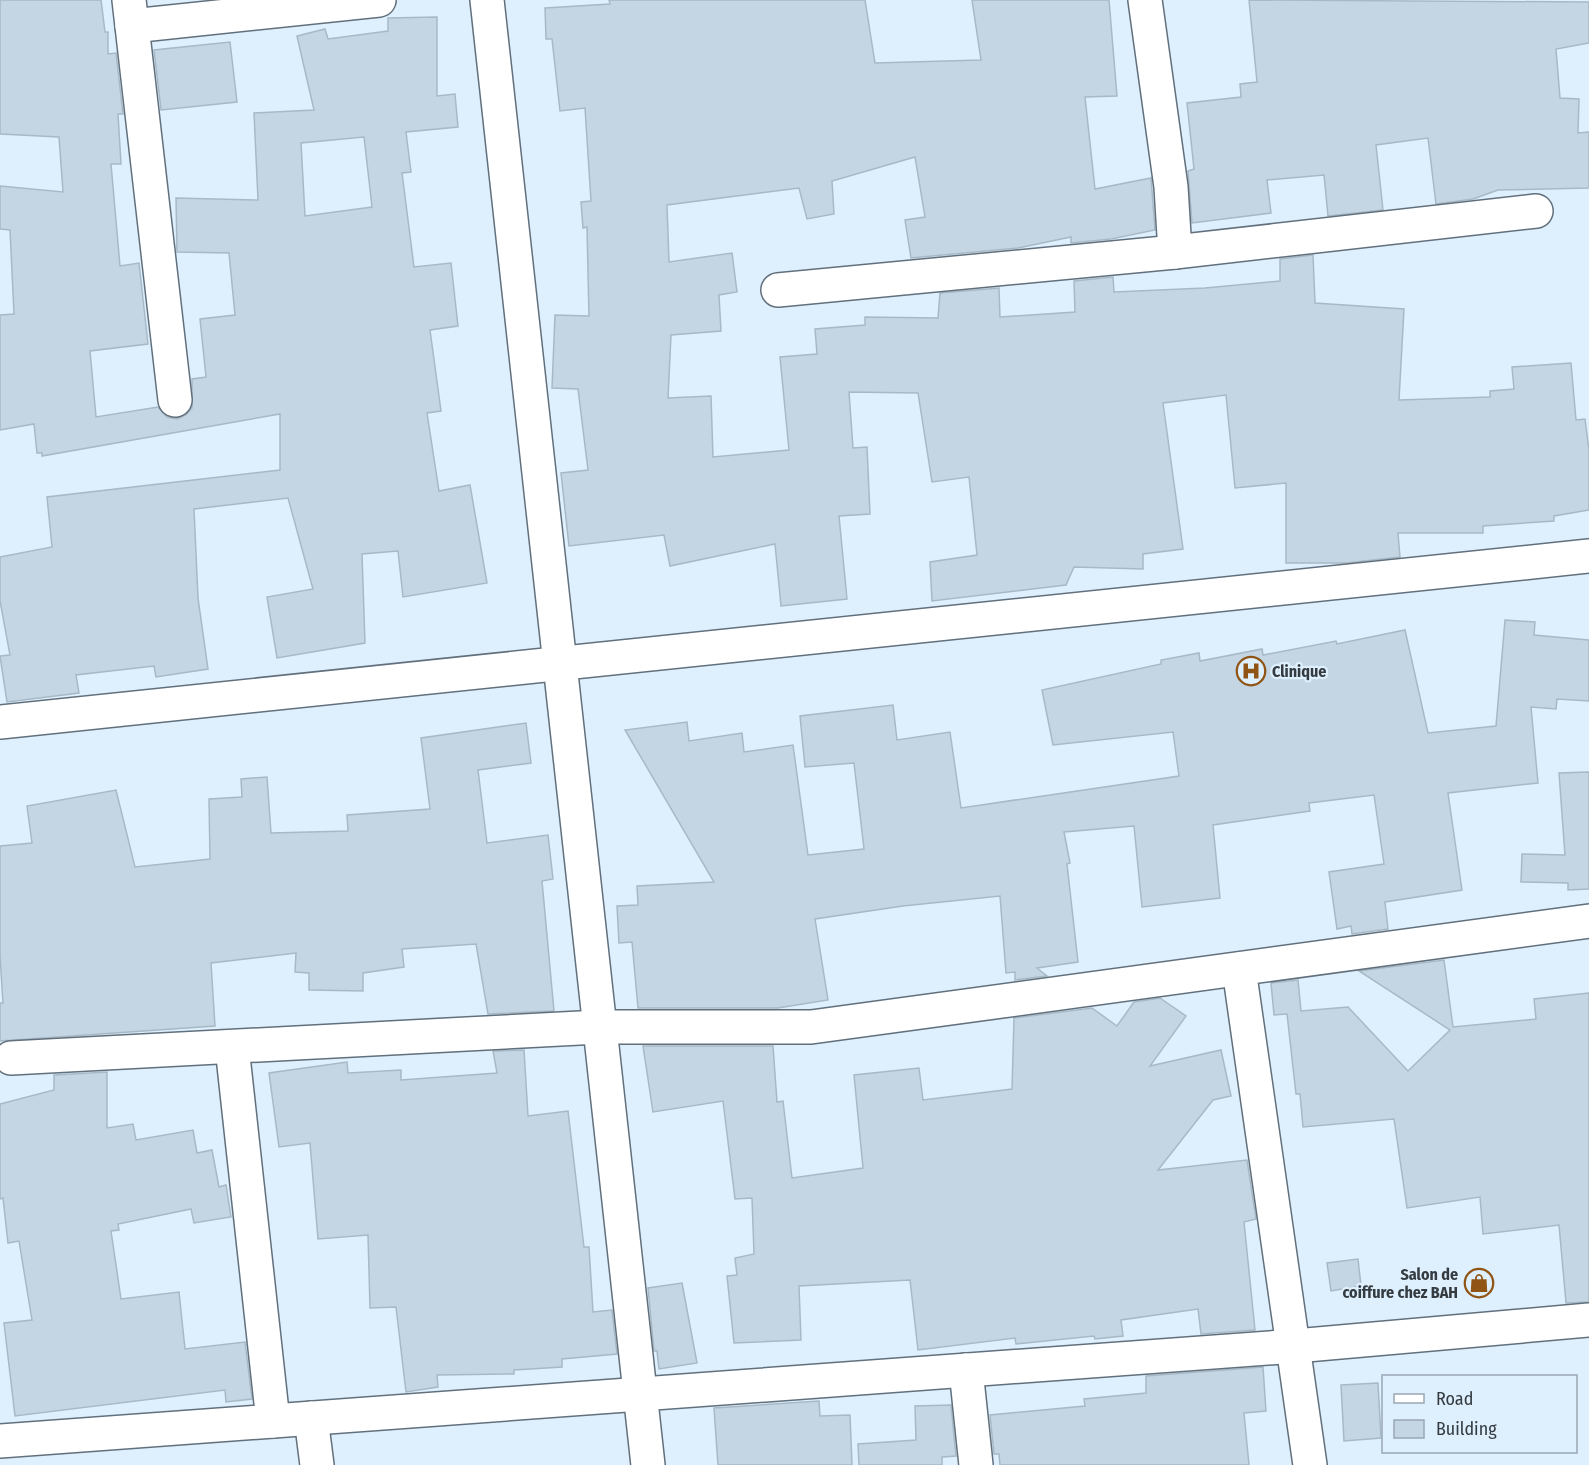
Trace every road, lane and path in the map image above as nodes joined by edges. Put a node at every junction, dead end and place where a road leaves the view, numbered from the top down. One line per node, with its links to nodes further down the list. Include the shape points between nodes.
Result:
1 (379, 0): 4 (street)
2 (487, 0): 10 (street)
3 (1145, 0): 6 (street, via 1171,187)
4 (131, 13): 8 (street)
5 (1536, 211): 6 (street)
6 (1175, 252): 7 (street)
7 (778, 290)
8 (175, 400)
9 (1589, 555): 10 (street)
10 (559, 662): 11 (street); 14 (street)
11 (0, 722)
12 (1589, 921): 13 (street)
13 (1239, 969): 14 (street, via 811,1027); 18 (street)
14 (599, 1027): 15 (street); 20 (street)
15 (232, 1047): 16 (street); 22 (street)
16 (11, 1058)
17 (1589, 1320): 18 (street)
18 (1294, 1346): 19 (street); 29 (street)
19 (966, 1370): 20 (street); 28 (street)
20 (640, 1394): 21 (street); 27 (street)
21 (311, 1418): 22 (street); 26 (street)
22 (273, 1421): 23 (street)
23 (0, 1441)
24 (0, 1450): 25 (street)
25 (2, 1465)
26 (317, 1465)
27 (648, 1465)
28 (976, 1465)
29 (1310, 1465)

